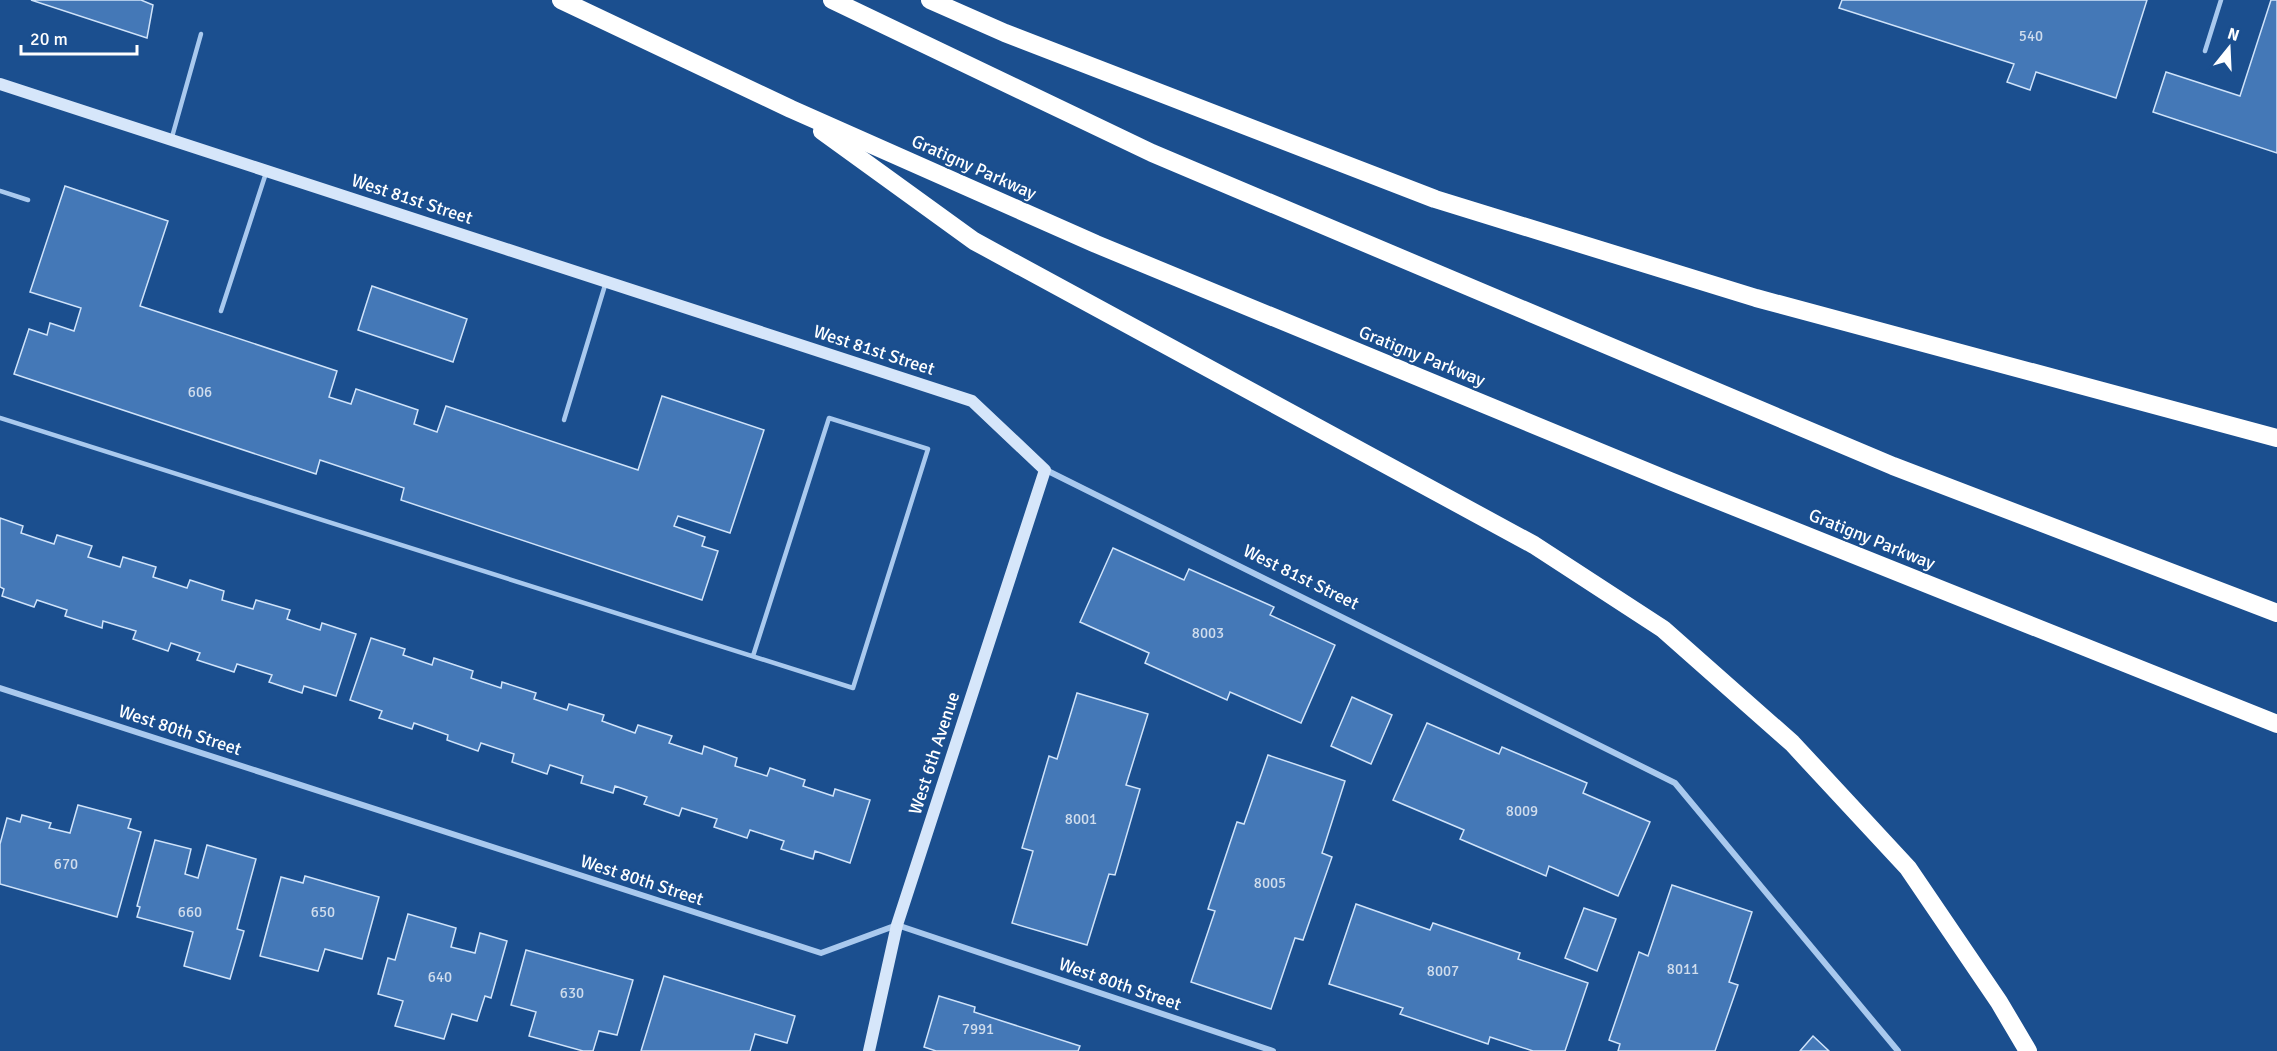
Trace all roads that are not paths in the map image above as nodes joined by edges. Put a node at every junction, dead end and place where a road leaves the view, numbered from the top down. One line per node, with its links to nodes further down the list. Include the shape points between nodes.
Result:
1 (561, 0): 8 (highway, Gratigny Parkway)
2 (832, 0): 19 (highway, via 1152,153 1893,466)
3 (930, 0): 17 (highway, via 1005,33 1435,199 1756,298)
4 (2221, 0): 6 (lane)
5 (201, 34): 9 (lane)
6 (2205, 51)
7 (0, 84): 9 (street, West 81st Street)
8 (791, 109): 22 (highway, Gratigny Parkway, via 1162,271); 27 (highway, via 974,241 1534,545 1663,629 1792,743 1908,868)
9 (171, 140): 10 (street, West 81st Street)
10 (266, 171): 13 (street, West 81st Street); 14 (lane)
11 (0, 191): 12 (lane)
12 (28, 200)
13 (606, 282): 16 (lane); 18 (street, West 81st Street, via 972,401)
14 (221, 311)
15 (0, 418): 20 (lane)
16 (564, 420)
17 (2277, 438)
18 (1045, 470): 23 (street, West 6th Avenue); 26 (street, West 81st Street, via 1675,783)
19 (2277, 613)
20 (753, 656): 20 (lane, via 829,418 928,450 853,688)
21 (0, 688): 23 (street, West 80th Street, via 821,953)
22 (2277, 724)
23 (897, 925): 24 (street, West 6th Avenue); 25 (street, West 80th Street)
24 (869, 1051)
25 (1273, 1051)
26 (1898, 1051)
27 (2028, 1051)

